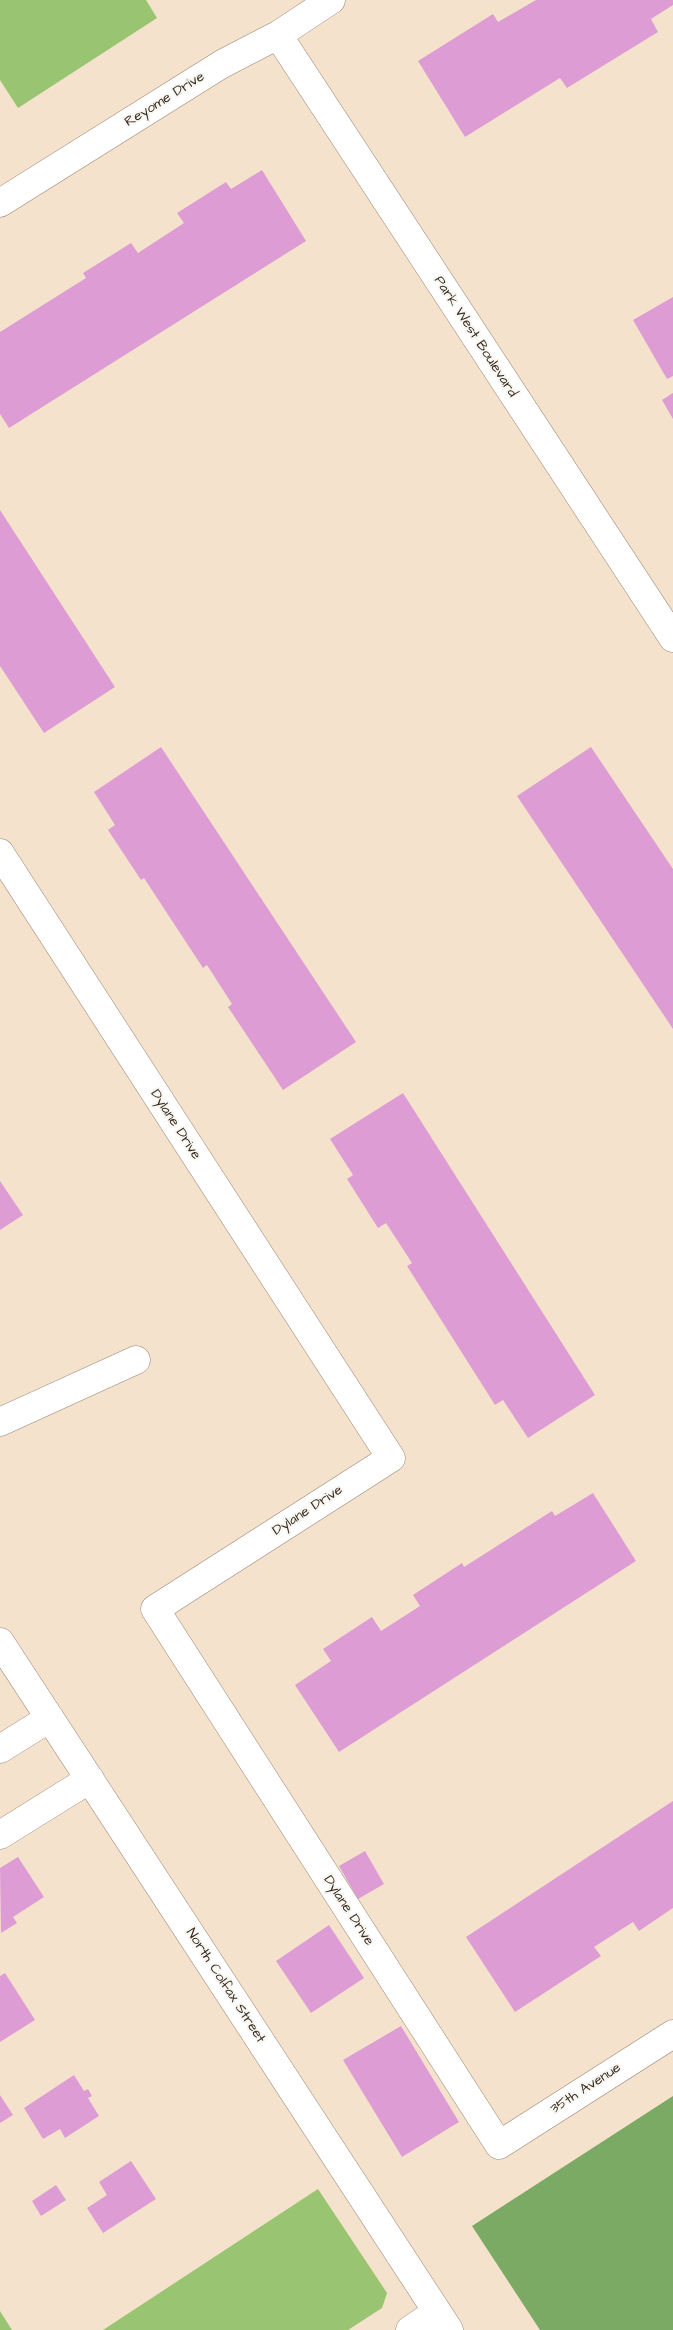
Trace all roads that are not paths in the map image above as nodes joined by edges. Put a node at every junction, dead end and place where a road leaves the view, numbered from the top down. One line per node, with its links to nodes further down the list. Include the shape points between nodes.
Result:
1 (331, 0): 2 (street, Reyome Drive)
2 (278, 35): 3 (street, Reyome Drive, via 222,64); 4 (street, Park West Boulevard)
3 (0, 203)
4 (669, 622)
5 (0, 853): 14 (street, Dylane Drive, via 391,1458 155,1609)
6 (136, 1360): 7 (street)
7 (0, 1422)
8 (0, 1642): 9 (street, North Colfax Street)
9 (50, 1718): 10 (street); 11 (street, North Colfax Street)
10 (0, 1749)
11 (90, 1779): 12 (street); 15 (street, North Colfax Street)
12 (0, 1835)
13 (673, 2034): 14 (street, 35th Avenue)
14 (498, 2145)
15 (443, 2321): 16 (street)
16 (410, 2330)

